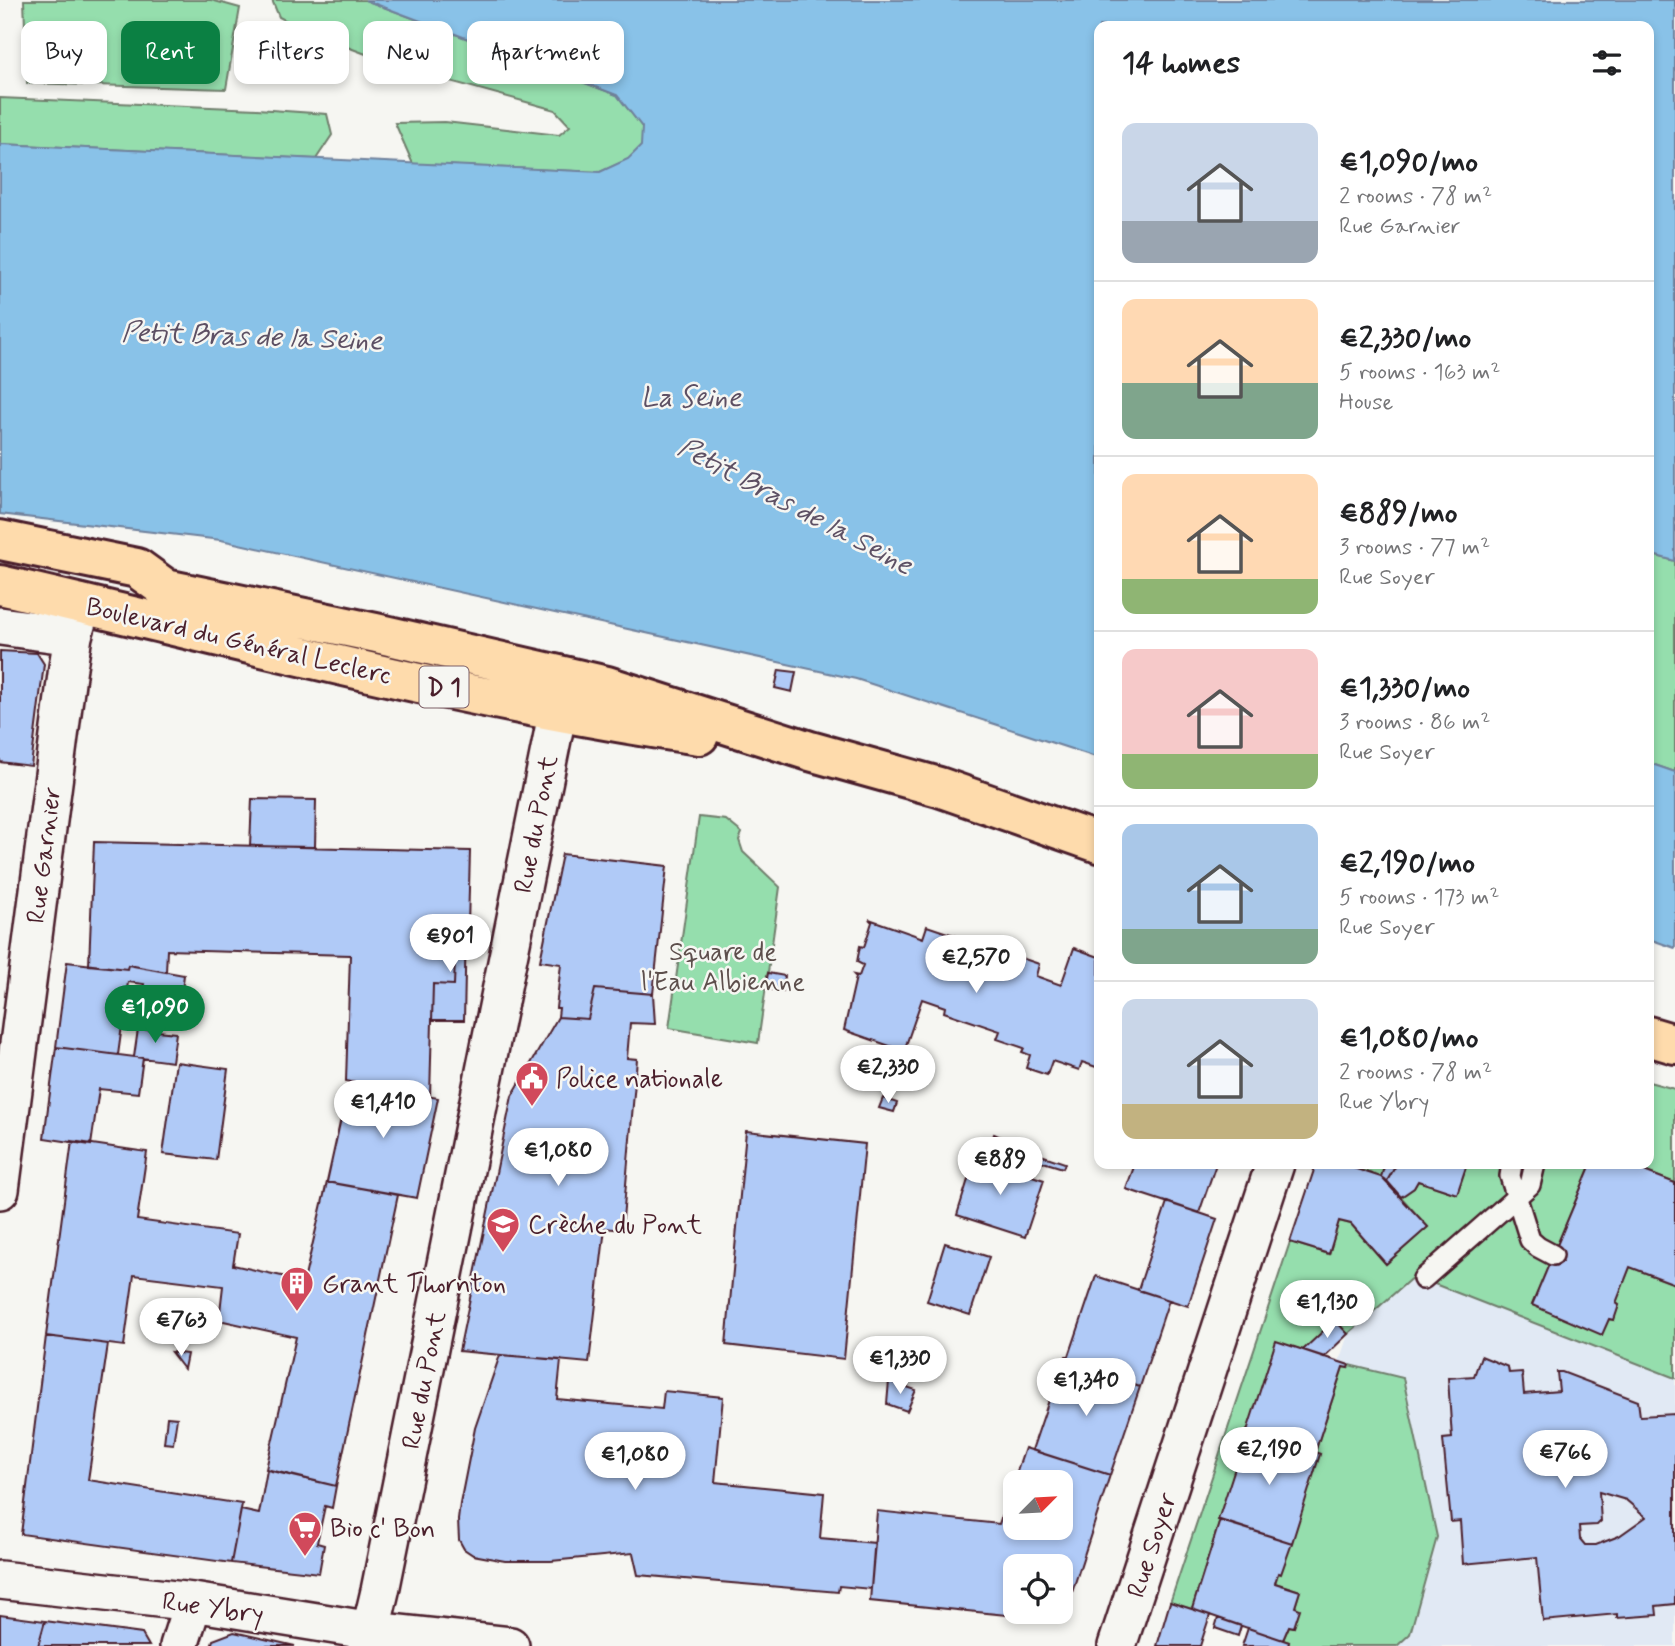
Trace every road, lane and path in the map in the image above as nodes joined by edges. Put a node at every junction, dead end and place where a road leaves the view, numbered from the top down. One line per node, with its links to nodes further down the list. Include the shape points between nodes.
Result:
1 (0, 540): 3 (main road, Boulevard du Général Leclerc / D 1, via 137,568)
2 (0, 585): 4 (main road, Boulevard du Général Leclerc / D 1)
3 (166, 589): 4 (main road, via 145,597 116,589); 6 (main road, Boulevard du Général Leclerc / D 1, via 376,633)
4 (77, 620): 5 (street, Boulevard du Général Leclerc); 6 (main road, Boulevard du Général Leclerc / D 1, via 173,627 321,661); 10 (street, Rue Garnier)
5 (0, 626)
6 (561, 693): 7 (main road, Boulevard du Général Leclerc / D 1, via 600,720 810,751 939,787); 20 (street, Rue du Pont)
7 (1094, 841)
8 (1654, 1038): 9 (main road)
9 (1675, 1044)
10 (5, 1106): 14 (street, Rue Garnier)
11 (1273, 1169): 23 (street, Rue Soyer)
12 (1511, 1169): 15 (lane)
13 (1534, 1169): 15 (lane, via 1530,1185)
14 (0, 1190)
15 (1516, 1197): 16 (lane, via 1530,1240); 17 (lane)
16 (1553, 1255)
17 (1423, 1279)
18 (0, 1580): 19 (street, Rue Ybry)
19 (193, 1602): 20 (street, Rue Ybry); 21 (street)
20 (370, 1639): 22 (street, Rue Ybry)
21 (179, 1646)
22 (510, 1646)
23 (1117, 1646)

